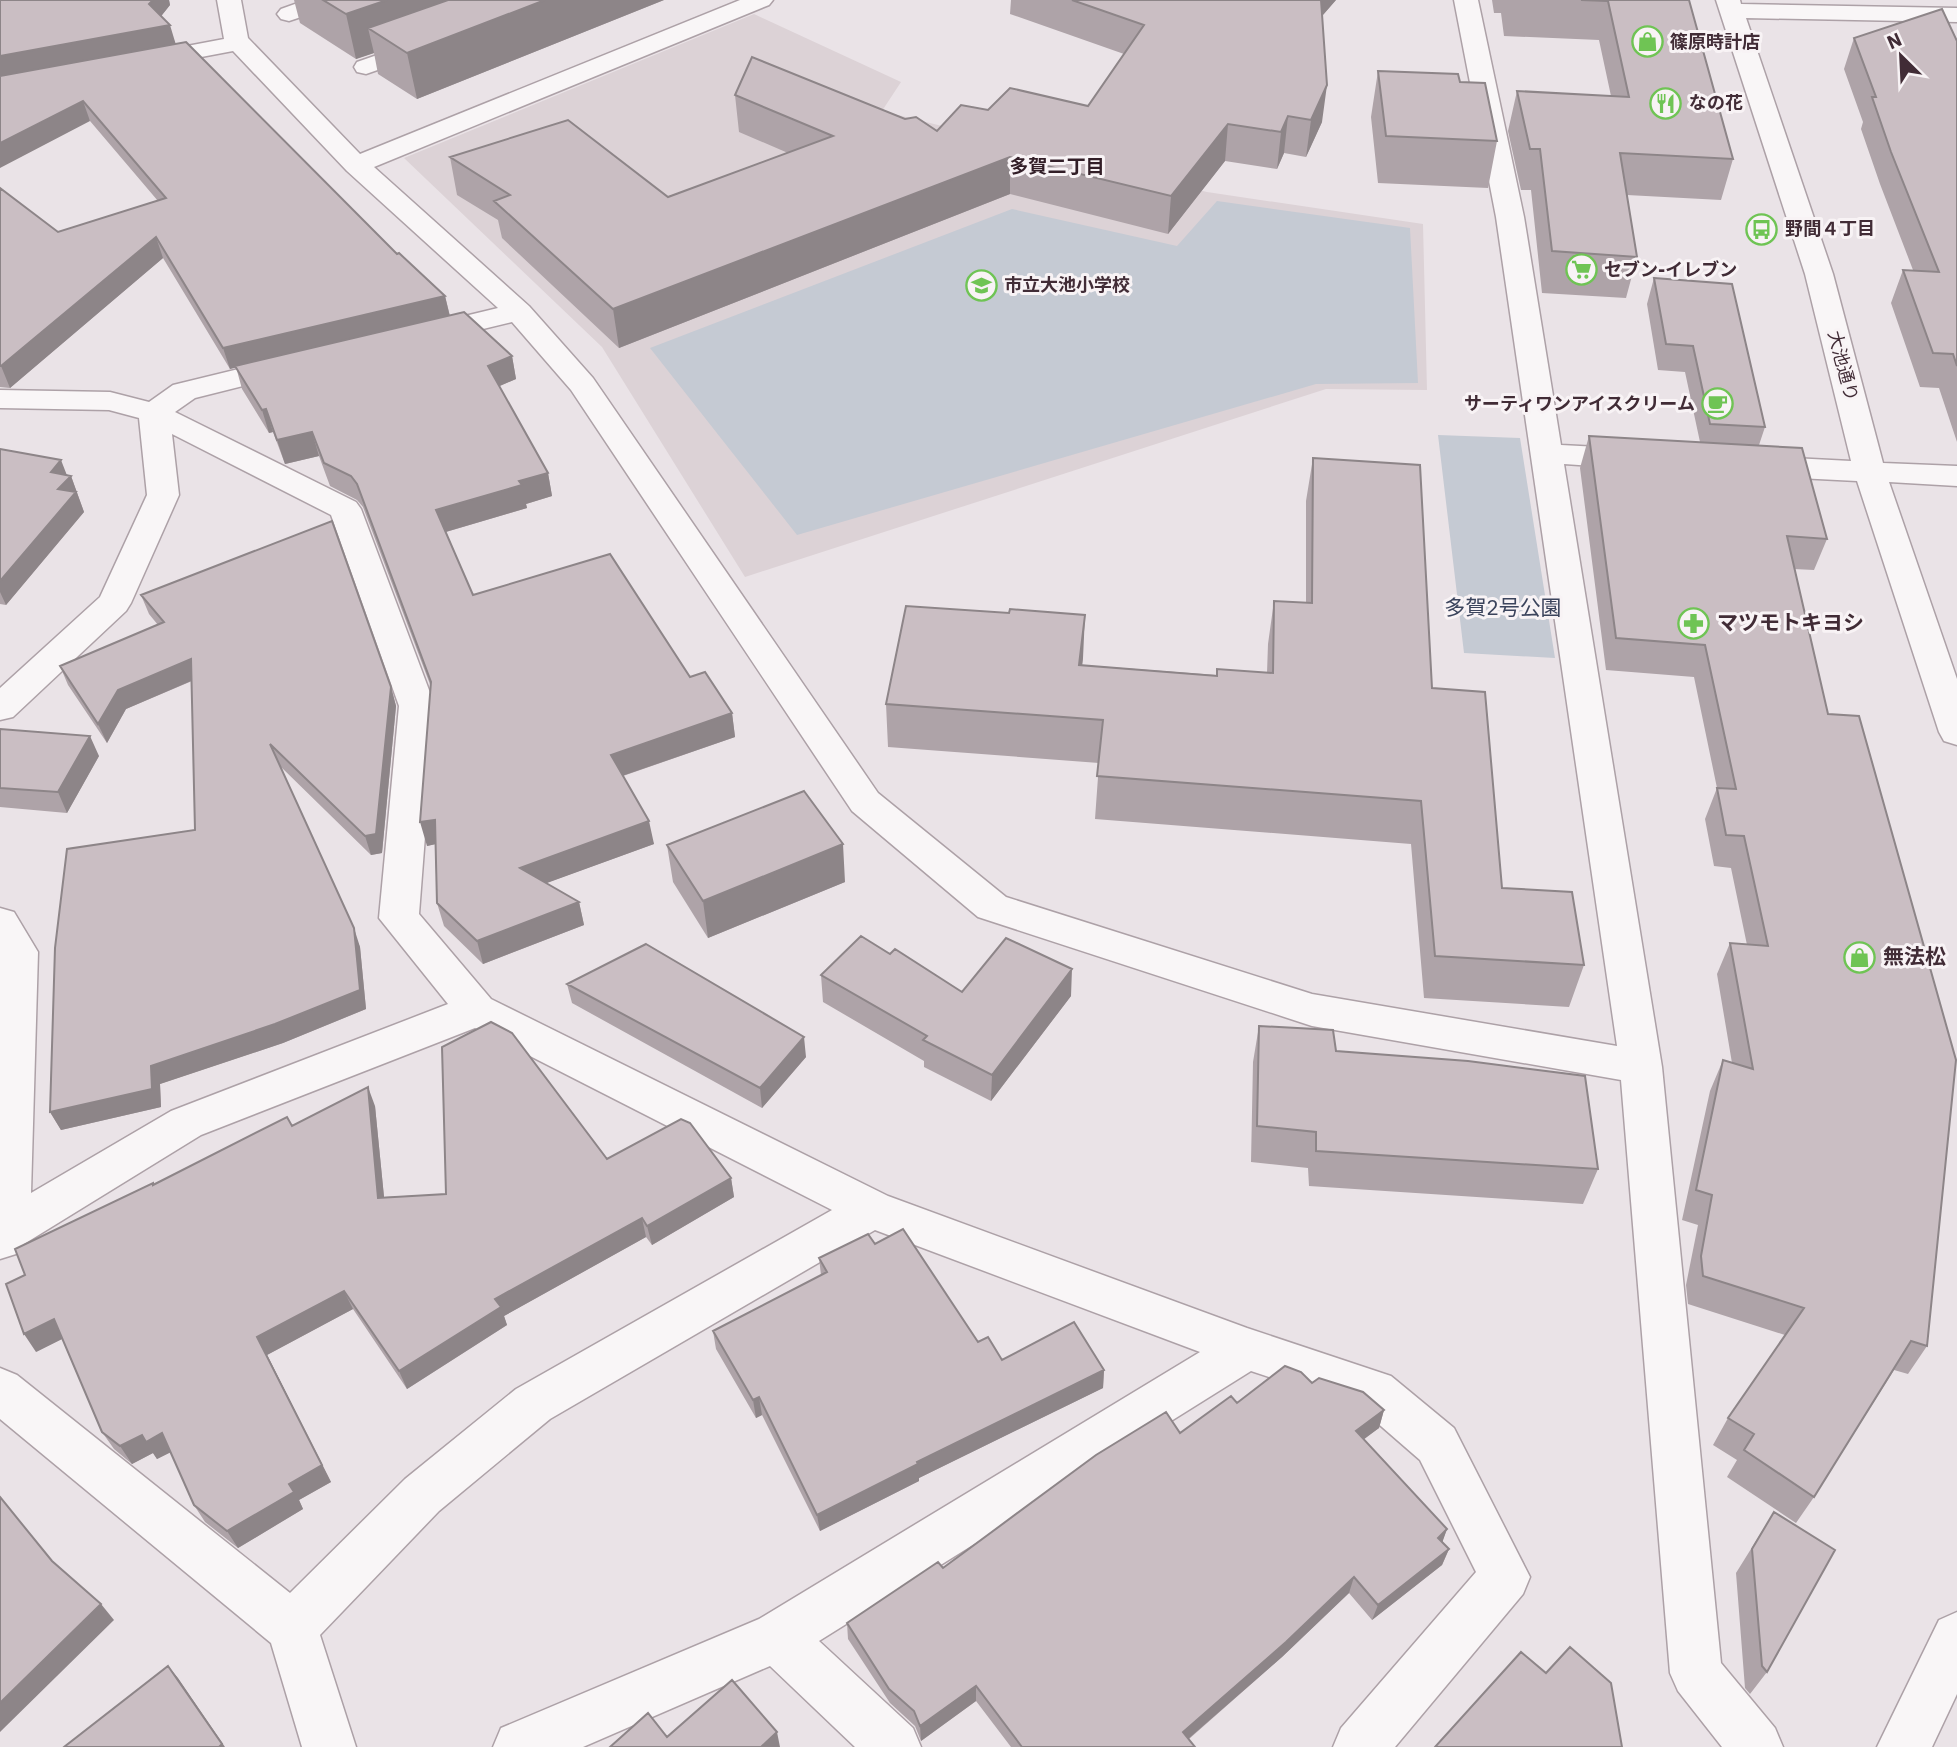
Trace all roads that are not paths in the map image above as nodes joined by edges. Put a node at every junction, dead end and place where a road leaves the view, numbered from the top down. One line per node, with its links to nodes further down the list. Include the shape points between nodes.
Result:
1 (229, 0): 9 (street)
2 (329, 0): 6 (street)
3 (1466, 0): 18 (street, via 1510,217)
4 (751, 1): 12 (street)
5 (1731, 6): 7 (street); 21 (street, 大池通り, via 1819,274)
6 (289, 14)
7 (1957, 15)
8 (452, 36): 11 (street)
9 (239, 43): 10 (street); 12 (street)
10 (120, 66)
11 (366, 67)
12 (356, 165): 13 (street)
13 (519, 312): 14 (street); 27 (street, via 582,384 865,802 992,907 1312,1010)
14 (398, 341)
15 (318, 359): 17 (street, via 184,391)
16 (0, 399): 17 (street, via 110,401)
17 (154, 413): 23 (street, via 163,495 114,603); 26 (street, via 345,509 417,706 399,918)
18 (1545, 454): 19 (street); 27 (street)
19 (1667, 461)
20 (1721, 464): 21 (street)
21 (1870, 472): 22 (street); 24 (street, 大池通り)
22 (1957, 476)
23 (0, 708)
24 (1957, 732)
25 (0, 923): 29 (street, via 18,952)
26 (477, 1010): 28 (street); 29 (street, via 186,1123)
27 (1641, 1067): 39 (street, via 1696,1673)
28 (872, 1209): 30 (street); 32 (street, via 533,1404 422,1495)
29 (4, 1235)
30 (1247, 1349): 33 (street); 38 (street, via 1374,1391 1437,1444 1505,1577)
31 (0, 1390): 32 (street)
32 (292, 1627): 35 (street)
33 (777, 1637): 36 (street); 37 (street)
34 (1957, 1638): 40 (street)
35 (329, 1747)
36 (520, 1747)
37 (894, 1747)
38 (1360, 1747)
39 (1756, 1747)
40 (1904, 1747)

